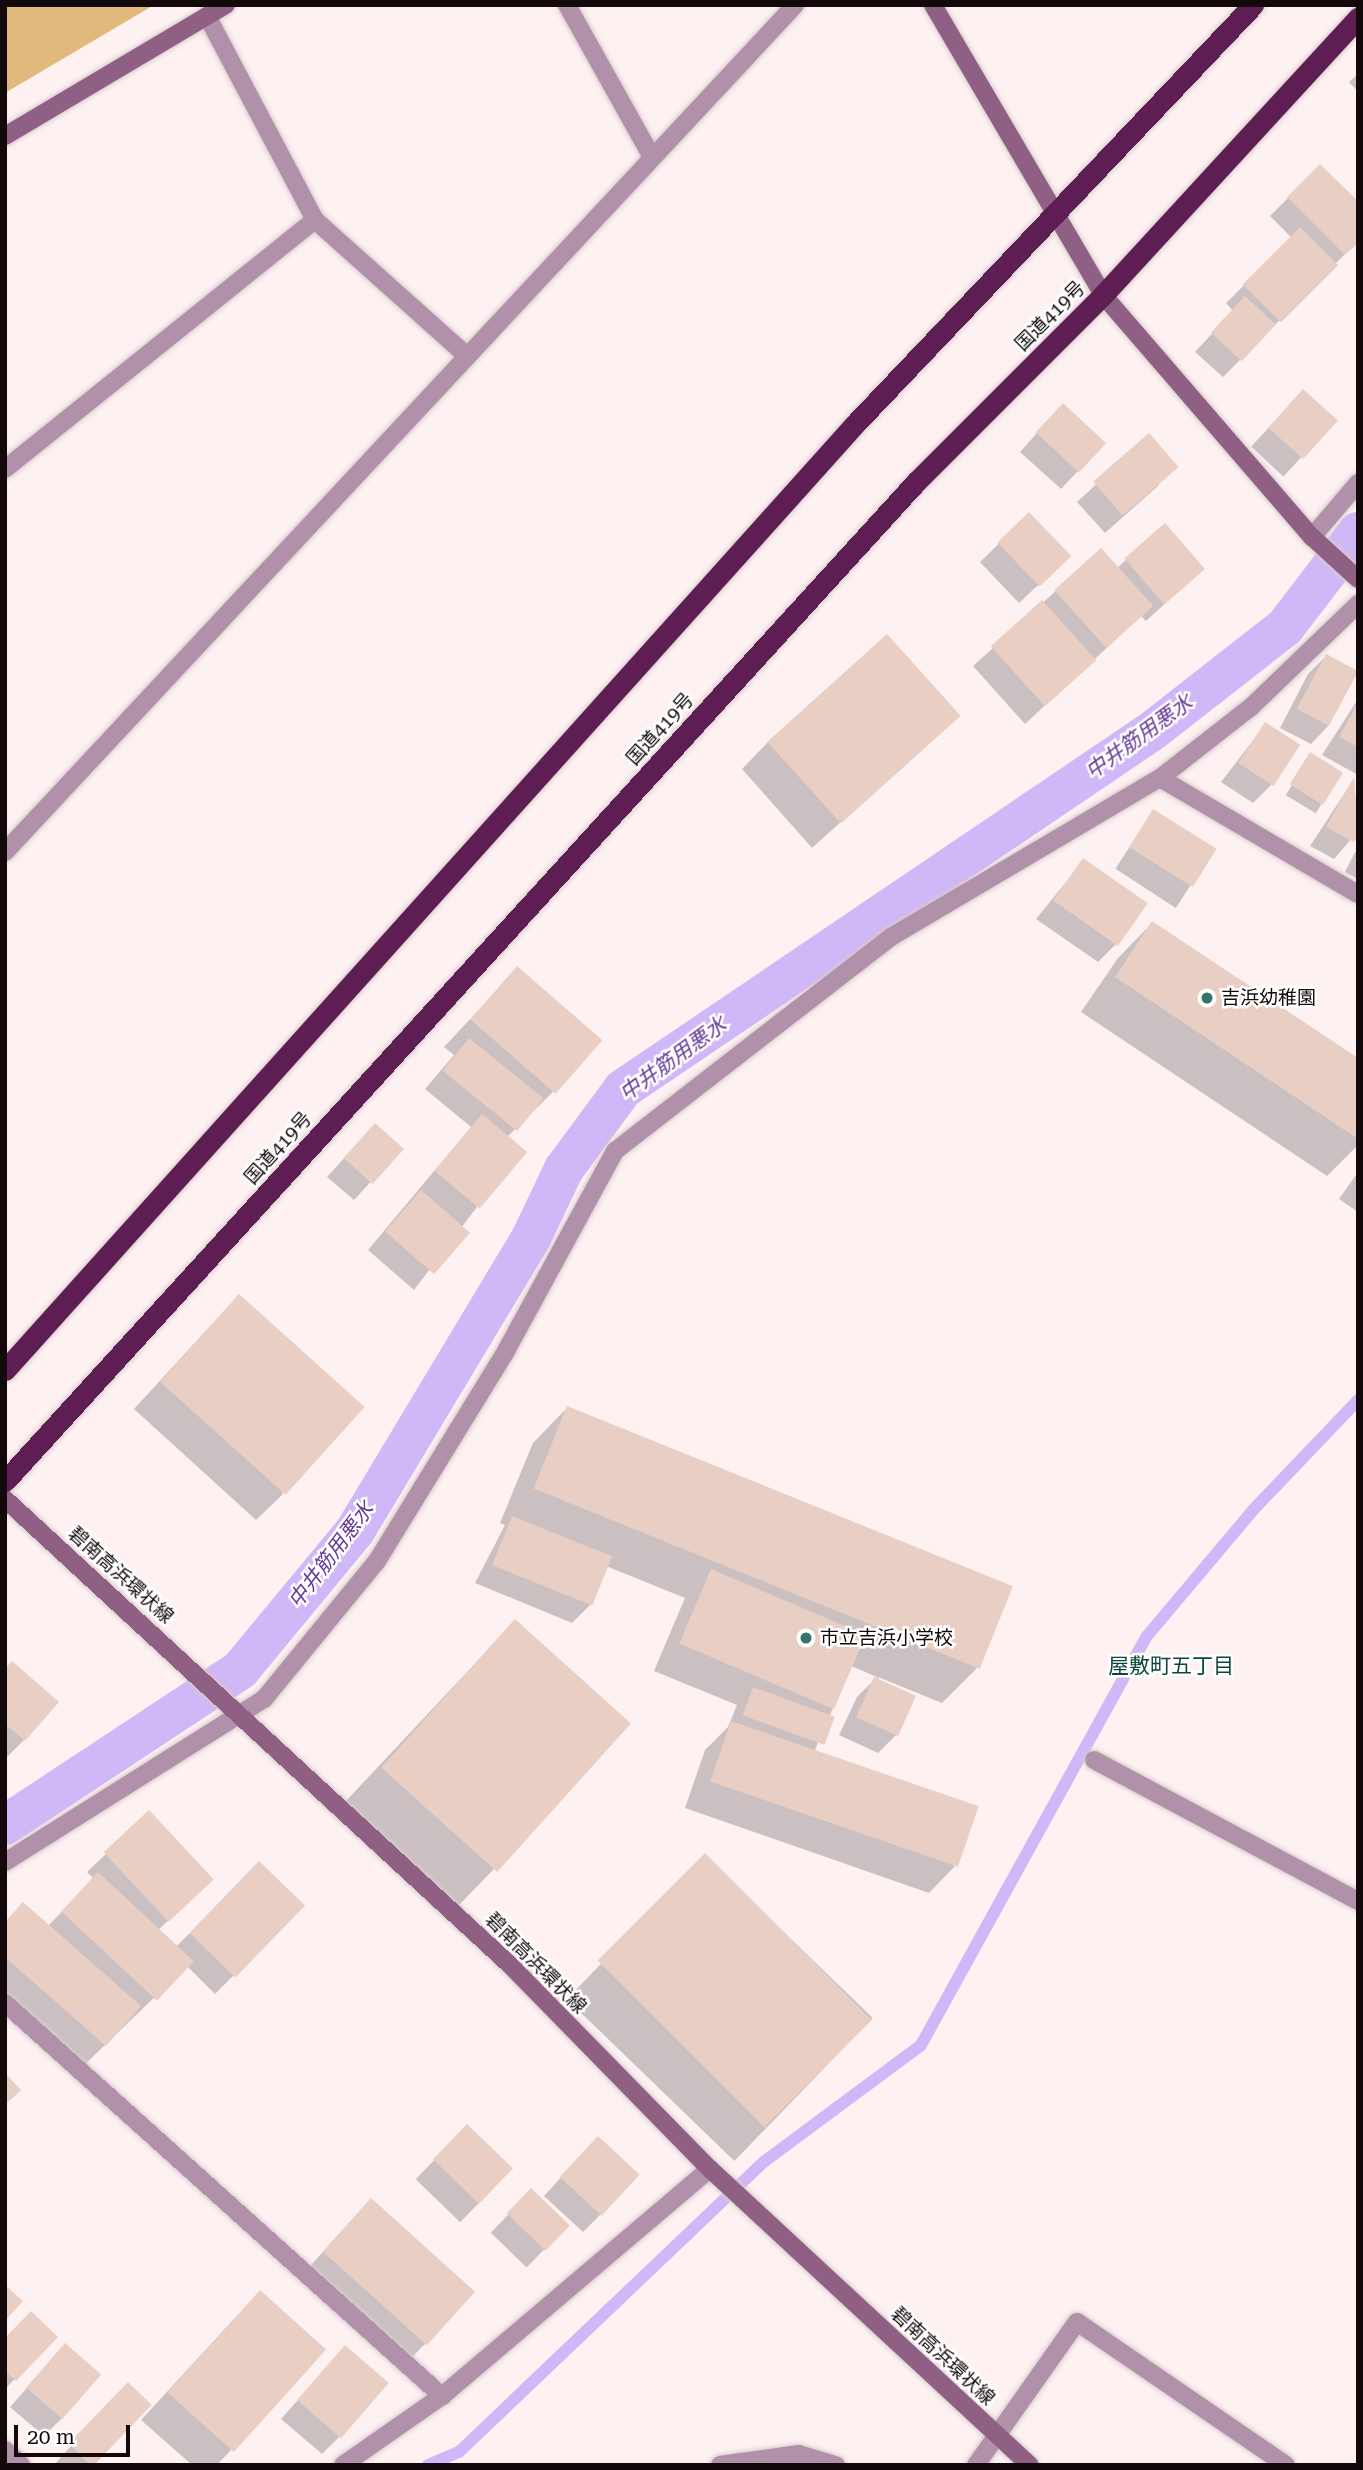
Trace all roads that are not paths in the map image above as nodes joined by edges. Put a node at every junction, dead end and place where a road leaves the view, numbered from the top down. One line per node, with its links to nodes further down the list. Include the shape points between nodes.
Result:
1 (226, 5): 6 (main road)
2 (567, 5): 9 (street)
3 (796, 5): 9 (street)
4 (933, 5): 10 (main road)
5 (1254, 5): 10 (highway)
6 (207, 16): 8 (main road); 11 (street)
7 (1358, 18): 12 (highway, 国道419号)
8 (5, 136)
9 (652, 157): 13 (street)
10 (1058, 215): 12 (main road); 22 (highway, via 845,434)
11 (315, 220): 13 (street); 14 (street)
12 (1103, 295): 16 (main road); 23 (highway, 国道419号, via 916,482)
13 (465, 355): 20 (street)
14 (5, 469)
15 (1358, 483): 16 (street)
16 (1317, 541): 17 (main road)
17 (1357, 578)
18 (1358, 604): 19 (street, via 1251,707)
19 (1160, 778): 21 (street); 25 (street, via 891,937 615,1151 506,1351 377,1561 264,1699)
20 (5, 852)
21 (1358, 894)
22 (5, 1370)
23 (5, 1481)
24 (5, 1499): 25 (main road, 碧南高浜環状線, via 190,1666)
25 (237, 1717): 27 (street); 30 (main road, 碧南高浜環状線, via 510,1965)
26 (1094, 1760): 28 (street)
27 (5, 1862)
28 (1358, 1900)
29 (5, 2003): 31 (street)
30 (712, 2171): 31 (street); 32 (main road, 碧南高浜環状線)
31 (442, 2396): 35 (street)
32 (997, 2434): 38 (street); 39 (main road, 碧南高浜環状線); 40 (street, via 1077,2322)
33 (5, 2450): 34 (street)
34 (21, 2465)
35 (344, 2465)
36 (720, 2465): 37 (street, via 799,2454)
37 (836, 2465)
38 (976, 2465)
39 (1031, 2465)
40 (1286, 2465)

